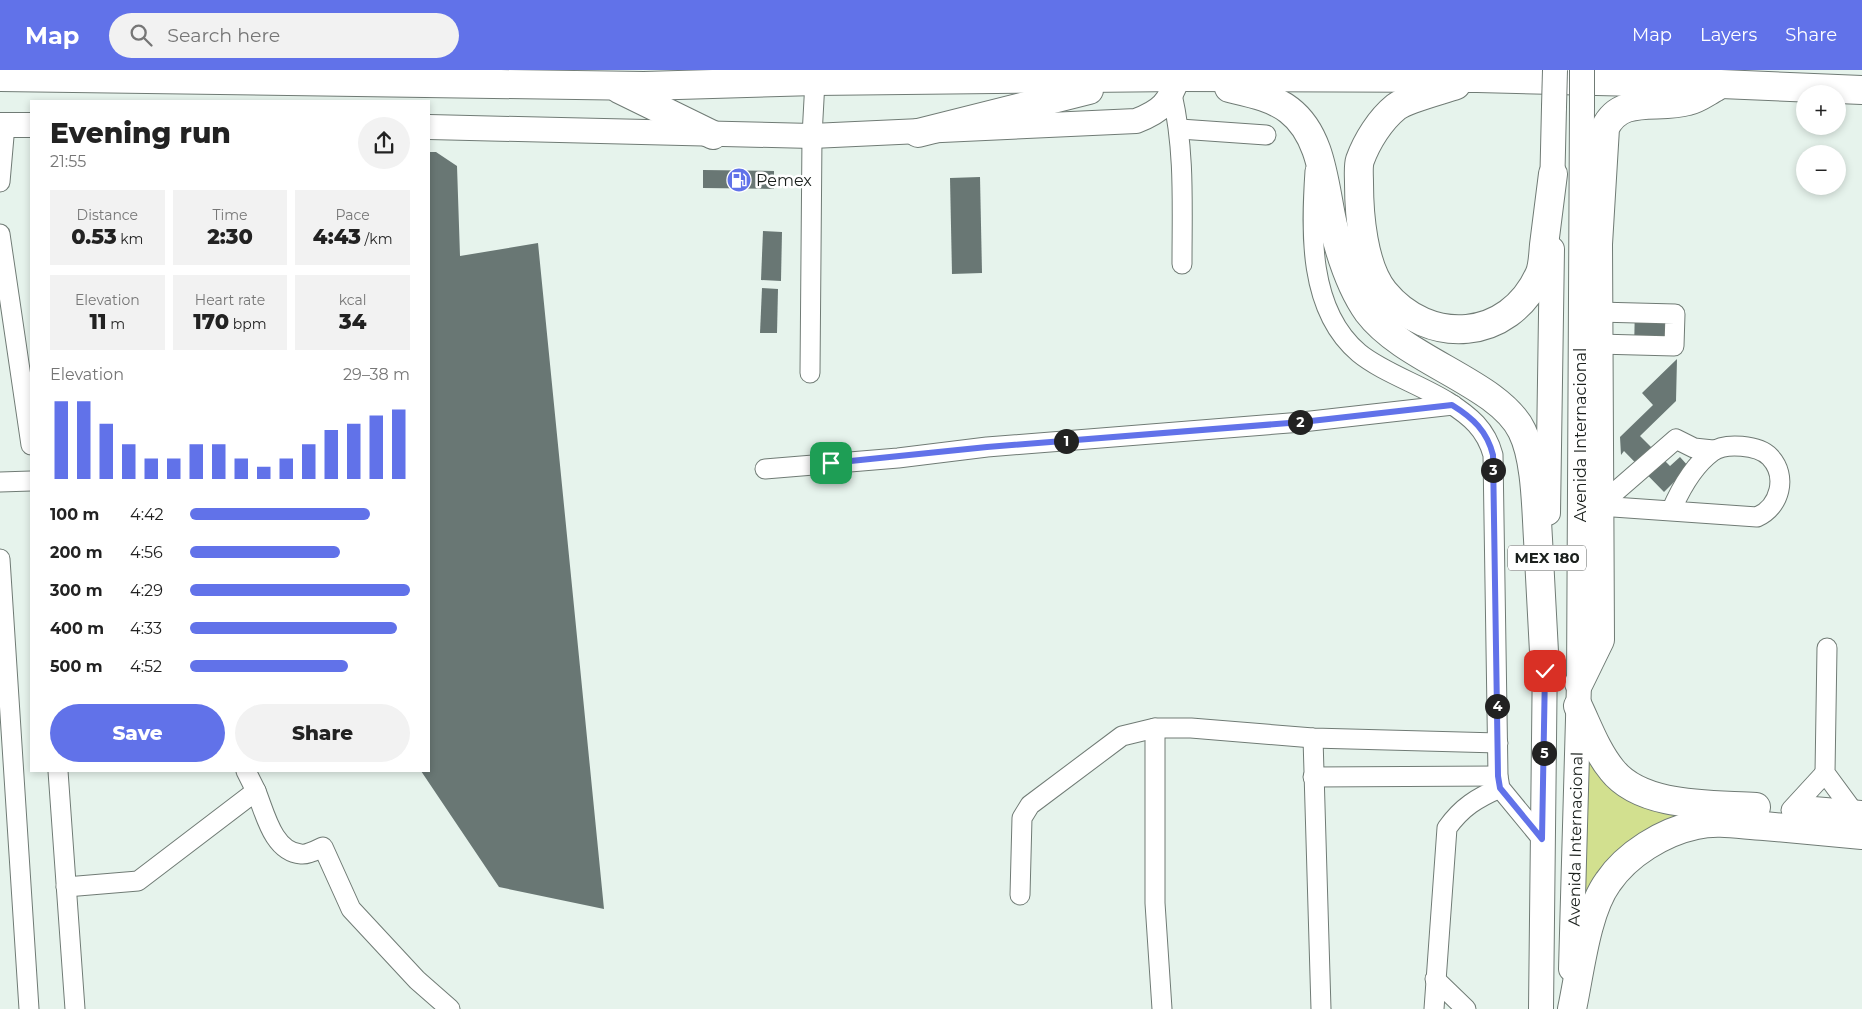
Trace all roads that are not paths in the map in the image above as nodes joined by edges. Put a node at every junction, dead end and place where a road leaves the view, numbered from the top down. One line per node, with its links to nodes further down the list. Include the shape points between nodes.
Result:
1 (1555, 70): 20 (main road, Avenida Internacional / MEX 180, bridge)
2 (1582, 70): 38 (main road, Avenida Internacional / MEX 180, bridge)
3 (0, 77): 9 (highway)
4 (1477, 78): 7 (highway); 8 (highway); 20 (highway, via 1397,106 1375,129 1360,162 1361,232 1383,291 1401,310 1426,324 1461,330 1485,326 1508,316 1540,274)
5 (1132, 79): 6 (highway); 7 (highway); 15 (highway)
6 (815, 81): 9 (highway); 18 (street)
7 (1181, 84): 14 (street); 15 (main road, via 1156,114 1136,121); 19 (highway, via 1277,102 1302,123)
8 (1721, 84): 10 (highway); 24 (highway, via 1689,101 1620,108 1610,117 1605,128)
9 (611, 85): 16 (highway)
10 (1862, 90)
11 (3, 125): 12 (main road); 21 (street)
12 (30, 125)
13 (430, 127): 16 (main road)
14 (1180, 129): 17 (street); 23 (street)
15 (918, 132): 18 (main road)
16 (713, 135): 18 (main road)
17 (1266, 135)
18 (812, 136): 26 (street)
19 (1317, 150): 27 (street, via 1313,198 1314,249 1320,286 1335,324 1360,353); 37 (highway, via 1341,255 1368,311 1384,330 1408,348 1476,387 1511,414 1523,432 1535,480)
20 (1553, 174): 37 (main road, Avenida Internacional / MEX 180)
21 (0, 182)
22 (0, 234): 28 (street)
23 (1182, 264)
24 (1598, 312): 25 (highway); 25 (street, via 1675,314 1674,346)
25 (1598, 344): 33 (highway)
26 (810, 373)
27 (1452, 405): 30 (street, via 1302,422 987,447); 41 (street, via 1470,416 1489,439 1493,455)
28 (30, 438)
29 (1713, 450): 33 (street, via 1694,448 1676,439); 34 (street, via 1690,475); 34 (street, via 1731,446 1769,456 1779,471 1780,490 1775,501 1766,513 1757,517)
30 (765, 469)
31 (30, 481): 32 (street)
32 (0, 482)
33 (1599, 506): 34 (street); 38 (highway, via 1600,640)
34 (1671, 511)
35 (0, 559): 54 (street)
36 (1827, 648): 44 (street)
37 (1545, 671): 50 (main road, Avenida Internacional / MEX 180)
38 (1578, 695): 48 (highway, via 1612,771 1636,789 1662,799); 62 (main road, Avenida Internacional / MEX 180)
39 (1155, 728): 40 (street); 52 (street, via 1122,736 1030,805 1022,818); 57 (street, via 1155,904)
40 (1313, 738): 41 (street); 45 (street)
41 (1498, 743): 46 (street)
42 (58, 772): 51 (street)
43 (246, 772): 47 (street)
44 (1825, 773): 48 (street); 49 (street)
45 (1313, 777): 46 (street); 58 (street)
46 (1499, 782): 50 (street); 53 (street, via 1459,812 1447,828)
47 (256, 791): 51 (street, via 138,881); 56 (street, via 278,843 302,855 323,847 351,909 417,980)
48 (1791, 810): 49 (highway)
49 (1860, 822): 62 (highway, via 1696,825 1666,835 1633,856 1608,882 1597,904 1586,938)
50 (1542, 839): 61 (main road, Avenida Internacional / MEX 180)
51 (66, 888): 55 (street)
52 (1020, 895)
53 (1435, 978): 59 (street); 60 (street)
54 (29, 1009)
55 (75, 1009)
56 (450, 1009)
57 (1162, 1009)
58 (1321, 1009)
59 (1434, 1009)
60 (1466, 1009)
61 (1541, 1009)
62 (1571, 1009)

